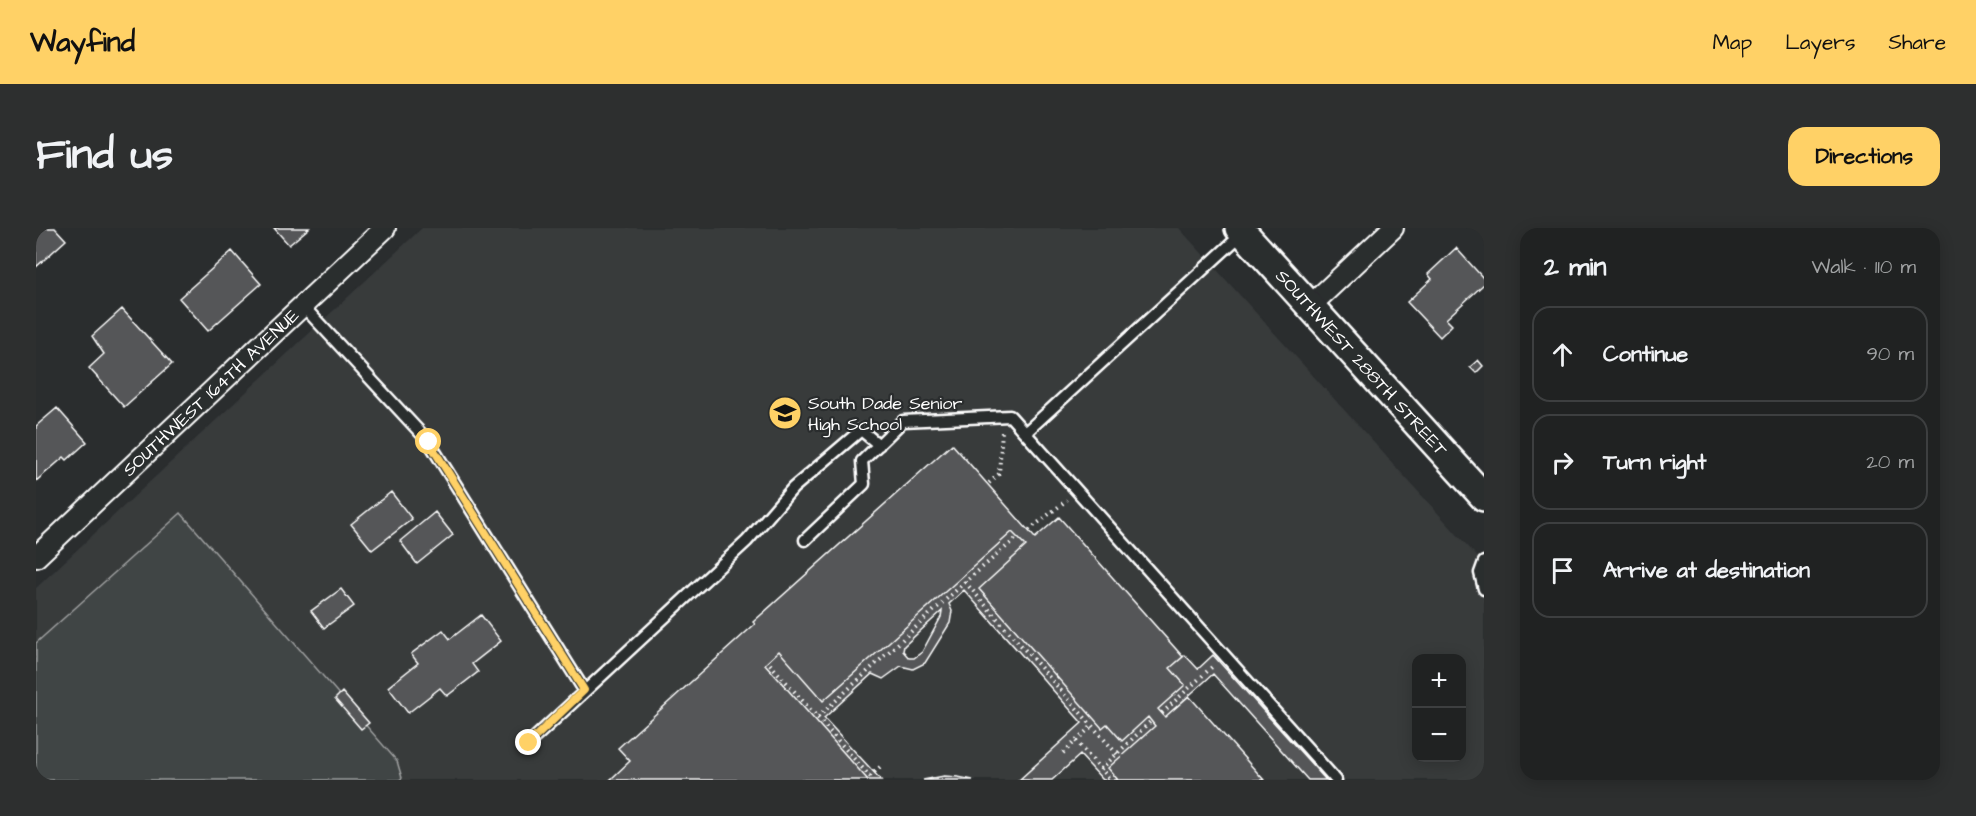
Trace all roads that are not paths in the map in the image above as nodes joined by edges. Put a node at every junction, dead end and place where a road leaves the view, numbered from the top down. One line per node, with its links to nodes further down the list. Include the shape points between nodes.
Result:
1 (386, 228): 4 (street, SOUTHWEST 164TH AVENUE)
2 (1394, 228): 5 (street)
3 (1241, 230): 5 (street, SOUTHWEST 288TH STREET); 6 (lane)
4 (303, 306): 10 (street, SOUTHWEST 164TH AVENUE); 13 (lane, via 429,442)
5 (1311, 306): 8 (street, SOUTHWEST 288TH STREET)
6 (1025, 433): 7 (lane, via 1010,416 903,421); 15 (lane)
7 (879, 445): 9 (lane, via 862,460 864,484); 13 (lane, via 861,430 793,488 747,541)
8 (1484, 497)
9 (805, 540)
10 (36, 557)
11 (1484, 562): 12 (lane, via 1480,573)
12 (1484, 589)
13 (584, 690): 14 (lane)
14 (529, 743)
15 (1336, 780)

